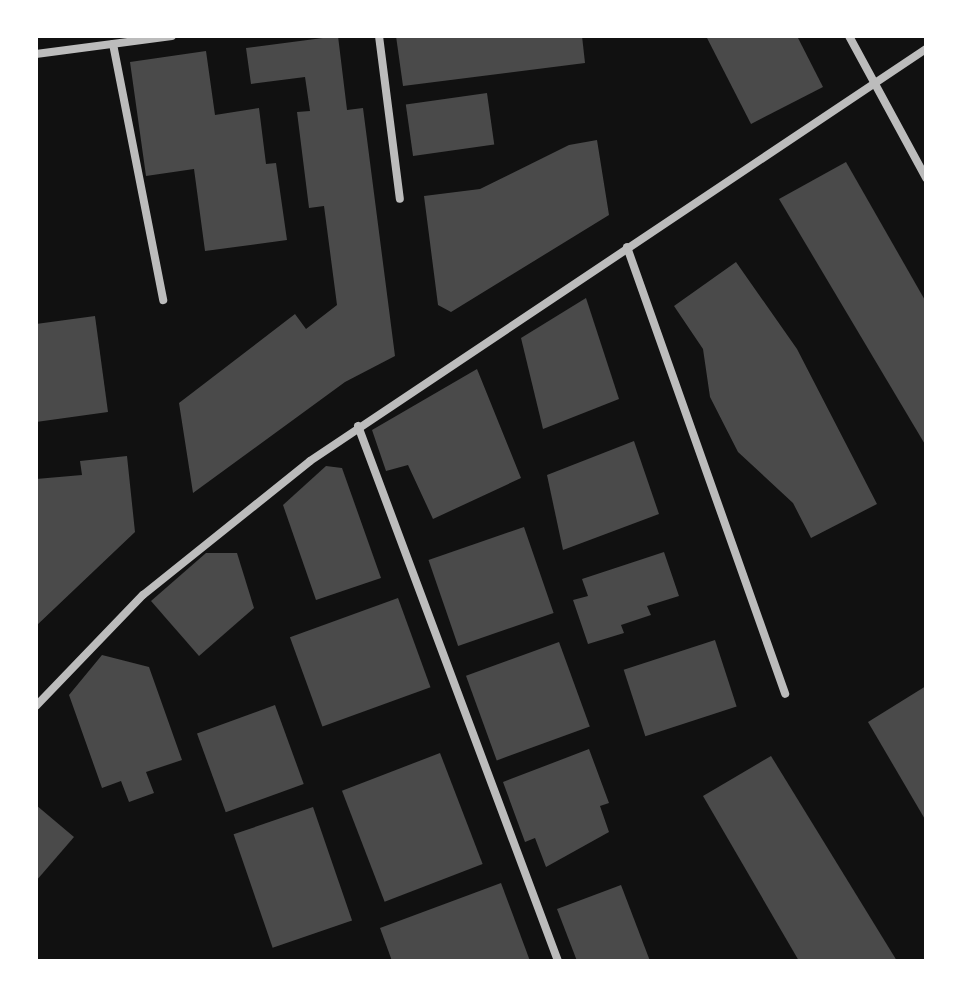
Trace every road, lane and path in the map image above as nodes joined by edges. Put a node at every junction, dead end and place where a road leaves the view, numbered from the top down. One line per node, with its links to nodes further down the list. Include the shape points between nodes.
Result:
1 (172, 36): 4 (street)
2 (379, 36): 9 (street)
3 (849, 36): 7 (street)
4 (113, 44): 6 (street); 11 (street)
5 (926, 49): 7 (street)
6 (36, 54)
7 (876, 85): 8 (street); 10 (street)
8 (926, 178)
9 (400, 199)
10 (627, 247): 12 (street); 13 (street)
11 (163, 300)
12 (358, 426): 14 (street, via 143,595); 15 (street)
13 (785, 694)
14 (36, 706)
15 (558, 961)

